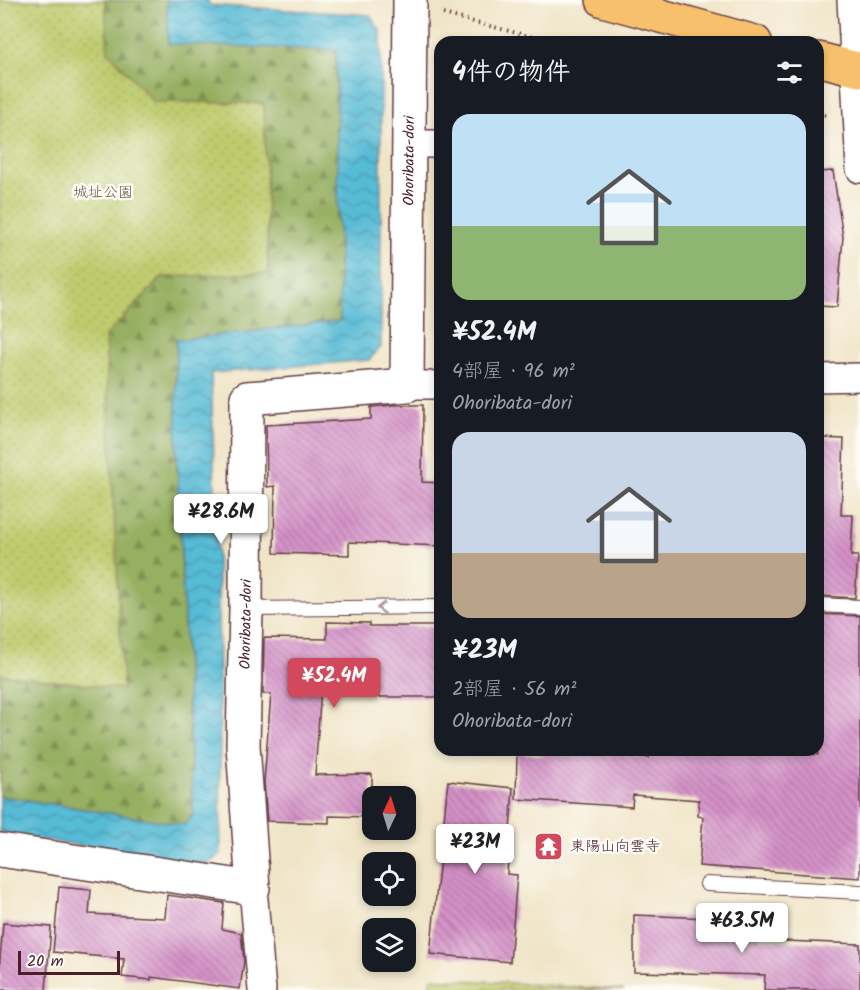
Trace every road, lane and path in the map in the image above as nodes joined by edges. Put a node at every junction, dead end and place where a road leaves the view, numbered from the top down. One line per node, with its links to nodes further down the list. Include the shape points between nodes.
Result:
1 (603, 0): 5 (main road)
2 (851, 0): 7 (street)
3 (410, 3): 4 (path); 8 (street, Ohoribata-dori)
4 (530, 36)
5 (733, 36)
6 (824, 61): 7 (main road)
7 (858, 70): 9 (street)
8 (424, 144): 13 (street, Ohoribata-dori)
9 (860, 169)
10 (860, 377): 11 (street)
11 (824, 378)
12 (434, 385): 13 (street)
13 (407, 386): 17 (street, Ohoribata-dori, via 247,398)
14 (824, 605): 15 (lane)
15 (860, 607)
16 (434, 608): 17 (lane, one-way to 17)
17 (246, 609): 20 (street, Ohoribata-dori, via 243,745)
18 (0, 850): 20 (street)
19 (707, 884): 21 (lane)
20 (253, 888): 22 (street)
21 (860, 892)
22 (262, 990)

